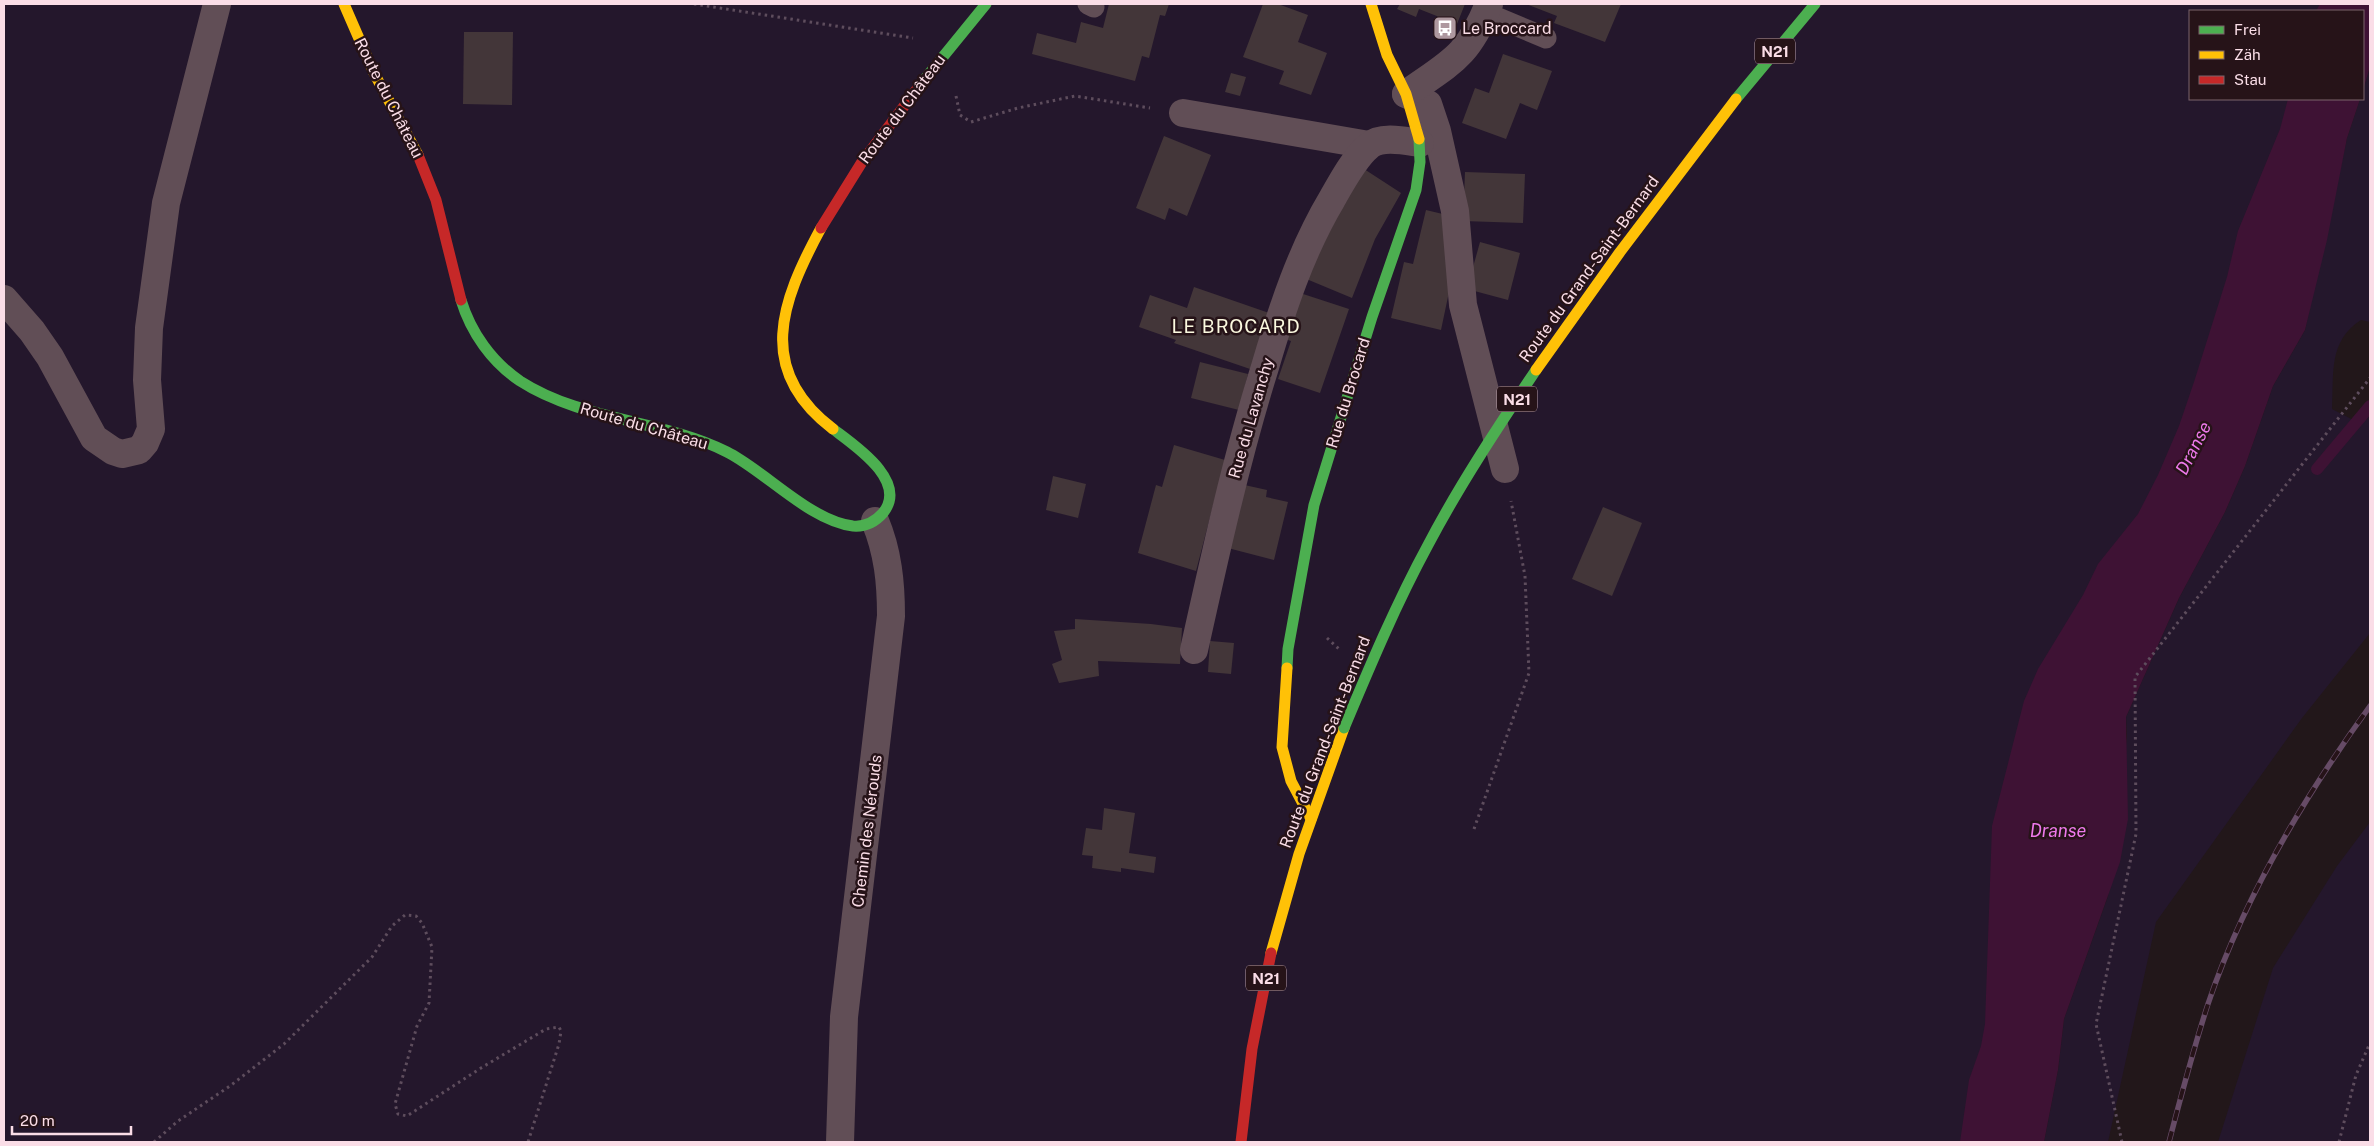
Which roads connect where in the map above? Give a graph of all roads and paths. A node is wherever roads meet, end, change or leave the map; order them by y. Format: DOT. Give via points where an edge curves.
graph roads {
  1 [pos="217,4"];
  2 [pos="344,4"];
  3 [pos="694,4"];
  4 [pos="986,4"];
  5 [pos="1371,4"];
  6 [pos="1815,4"];
  7 [pos="1488,8"];
  8 [pos="1546,38"];
  9 [pos="952,45"];
  10 [pos="1406,94"];
  11 [pos="1183,113"];
  12 [pos="1420,143"];
  13 [pos="1369,146"];
  14 [pos="4,299"];
  15 [pos="2370,378"];
  16 [pos="1505,468"];
  17 [pos="875,521"];
  18 [pos="1194,650"];
  19 [pos="1310,819"];
  20 [pos="1474,829"];
  21 [pos="2370,1043"];
  22 [pos="154,1142"];
  23 [pos="528,1142"];
  24 [pos="840,1142"];
  25 [pos="1242,1142"];
  26 [pos="2122,1142"];
  27 [pos="2339,1142"];
  1 -- 14 [label="street" via="166,203 156,260 147,380 151,429 139,450 122,454 94,438 41,344"];
  2 -- 17 [label="street, Route du Château" via="370,64 431,183 466,314 481,343 498,362 520,380 566,404 707,442 760,471 819,515 846,524"];
  3 -- 9 [label="path"];
  4 -- 9 [label="street, Route du Château"];
  5 -- 10 [label="street, Rue du Brocard" via="1387,55"];
  6 -- 19 [label="street, Route du Grand-Saint-Bernard / N21, bridge" via="1759,70 1618,252 1497,430 1442,520 1375,653"];
  7 -- 8 [label="lane"];
  7 -- 10 [label="street" via="1480,28 1451,64"];
  9 -- 11 [label="path" via="956,100 960,115 971,122 1076,96"];
  9 -- 17 [label="street, Route du Château" via="891,122 827,215 806,252 781,329 785,367 800,397 820,420 877,464 885,476 889,500 885,511"];
  10 -- 12 [label="street, Rue du Brocard"];
  10 -- 16 [label="street" via="1428,104 1437,131 1455,211 1463,306"];
  11 -- 13 [label="street"];
  12 -- 13 [label="street" via="1378,141"];
  12 -- 19 [label="street, Rue du Brocard" via="1416,190 1372,316 1314,505 1288,649 1282,747 1291,781"];
  13 -- 18 [label="street, Rue du Lavanchy" via="1347,174 1318,223 1276,330 1231,485"];
  15 -- 26 [label="path" via="2135,677 2136,834 2096,1024"];
  16 -- 20 [label="path" via="1525,576 1529,673"];
  17 -- 24 [label="street, Chemin des Nérouds" via="889,571 891,616 844,1017"];
  19 -- 25 [label="street, Route du Grand-Saint-Bernard / N21" via="1267,970 1246,1088"];
  21 -- 27 [label="path" via="2356,1075"];
  22 -- 23 [label="path" via="284,1044 372,957 392,926 405,915 416,916 422,923 432,947 429,1003 417,1026 395,1104 398,1114 407,1116 489,1063 546,1030 558,1027 561,1031 559,1044"];
}
